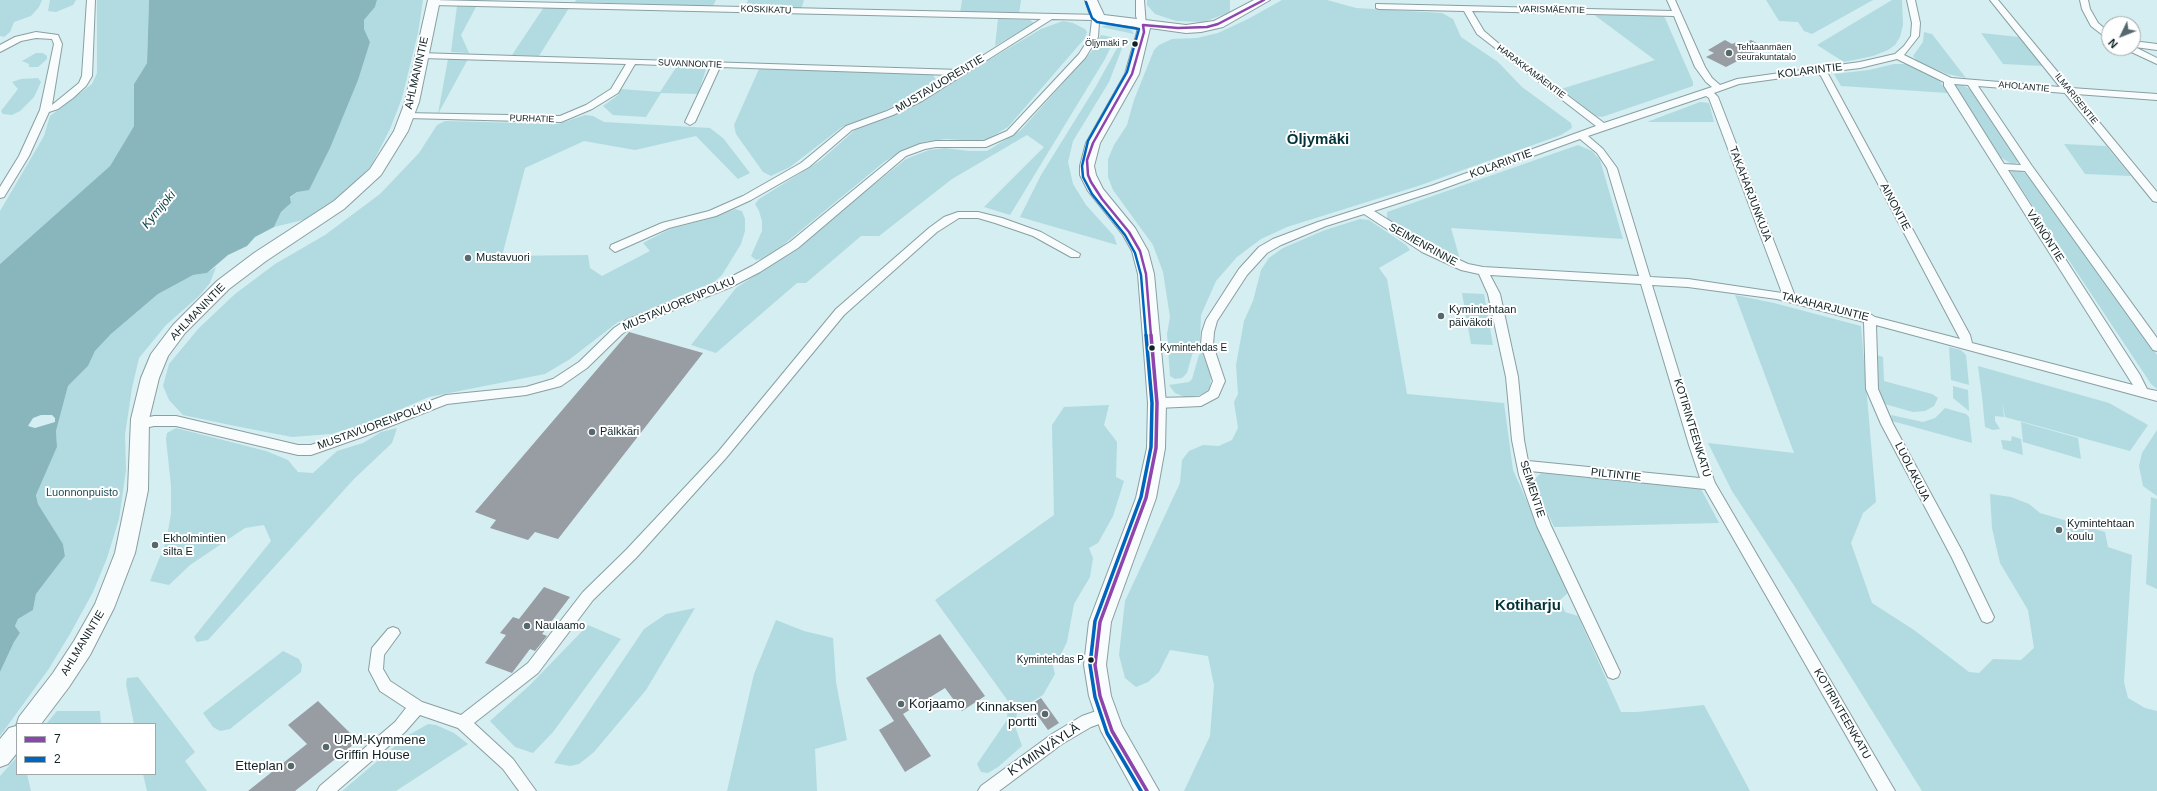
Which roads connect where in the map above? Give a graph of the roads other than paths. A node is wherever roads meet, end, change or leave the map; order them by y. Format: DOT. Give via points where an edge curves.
graph roads {
  1 [pos="91,0"];
  2 [pos="1091,0"];
  3 [pos="1140,0"];
  4 [pos="1264,0"];
  5 [pos="1671,0"];
  6 [pos="1911,0"];
  7 [pos="1994,0"];
  8 [pos="2084,0"];
  9 [pos="433,1"];
  10 [pos="510,2"];
  11 [pos="1378,6"];
  12 [pos="1467,9"];
  13 [pos="1677,14"];
  14 [pos="1050,18"];
  15 [pos="1100,18"];
  16 [pos="1143,25"];
  17 [pos="2101,30"];
  18 [pos="2141,45"];
  19 [pos="2157,47"];
  20 [pos="0,49"];
  21 [pos="2141,53"];
  22 [pos="422,55"];
  23 [pos="1898,56"];
  24 [pos="2157,61"];
  25 [pos="632,62"];
  26 [pos="716,65"];
  27 [pos="1820,70"];
  28 [pos="959,72"];
  29 [pos="1949,81"];
  30 [pos="1971,83"];
  31 [pos="1719,88"];
  32 [pos="2070,91"];
  33 [pos="1707,92"];
  34 [pos="2157,97"];
  35 [pos="45,110"];
  36 [pos="407,115"];
  37 [pos="690,122"];
  38 [pos="1603,127"];
  39 [pos="1582,135"];
  40 [pos="2000,167"];
  41 [pos="2028,168"];
  42 [pos="0,195"];
  43 [pos="2157,199"];
  44 [pos="1366,210"];
  45 [pos="616,248"];
  46 [pos="1075,254"];
  47 [pos="1483,271"];
  48 [pos="1646,280"];
  49 [pos="1790,298"];
  50 [pos="1870,318"];
  51 [pos="1967,345"];
  52 [pos="2157,347"];
  53 [pos="2142,392"];
  54 [pos="2157,396"];
  55 [pos="1157,403"];
  56 [pos="140,424"];
  57 [pos="1522,461"];
  58 [pos="1709,484"];
  59 [pos="1987,616"];
  60 [pos="393,633"];
  61 [pos="1613,672"];
  62 [pos="417,708"];
  63 [pos="1105,714"];
  64 [pos="28,723"];
  65 [pos="463,723"];
  66 [pos="16,737"];
  67 [pos="0,756"];
  68 [pos="325,791"];
  69 [pos="528,791"];
  70 [pos="986,791"];
  71 [pos="1147,791"];
  72 [pos="1887,791"];
  1 -- 35 [label="street" via="87,76 74,93 61,103"];
  2 -- 15 [label="street" via="1096,15"];
  3 -- 16 [label="street"];
  4 -- 16 [label="street" via="1207,27"];
  5 -- 13 [label="street"];
  6 -- 23 [label="street" via="1916,23 1915,36"];
  7 -- 32 [label="street, ILMARISENTIE"];
  8 -- 17 [label="street" via="2094,24"];
  9 -- 10 [label="street, KOSKIKATU"];
  9 -- 22 [label="street, AHLMANINTIE"];
  10 -- 14 [label="street, KOSKIKATU"];
  11 -- 12 [label="street, VARISMÄENTIE"];
  12 -- 13 [label="street, VARISMÄENTIE"];
  12 -- 38 [label="street, HARAKKAMÄENTIE" via="1480,32 1495,46"];
  13 -- 31 [label="street" via="1700,67 1709,80"];
  14 -- 15 [label="street, KOSKIKATU"];
  14 -- 28 [label="street, MUSTAVUORENTIE"];
  15 -- 16 [label="street"];
  15 -- 56 [label="street, MUSTAVUORENPOLKU" via="1095,22 1094,36 1082,56 1010,133 986,144 936,144 903,154 794,244 727,284 630,323 618,331 583,365 557,383 526,391 446,400 311,450 298,450 176,421"];
  16 -- 55 [label="street" via="1144,32 1132,74 1093,143 1087,166 1088,175 1096,191 1129,232 1140,251 1146,274"];
  18 -- 19 [label="street"];
  20 -- 35 [label="street" via="25,37 44,35 56,39 56,61"];
  21 -- 24 [label="street"];
  22 -- 25 [label="street, SUVANNONTIE"];
  22 -- 36 [label="street, AHLMANINTIE"];
  23 -- 27 [label="street, KOLARINTIE" via="1860,65"];
  23 -- 29 [label="street, AHOLANTIE"];
  25 -- 26 [label="street, SUVANNONTIE"];
  25 -- 36 [label="street, PURHATIE" via="615,91 589,108 561,119"];
  26 -- 28 [label="street, SUVANNONTIE"];
  26 -- 37 [label="street"];
  27 -- 31 [label="street, KOLARINTIE" via="1756,78"];
  27 -- 51 [label="street, AINONTIE" via="1829,82"];
  28 -- 45 [label="street, MUSTAVUORENTIE" via="919,99 890,114 848,128 805,165 747,198 712,214 666,225"];
  29 -- 30 [label="street, AHOLANTIE"];
  29 -- 40 [label="street, VÄINÖNTIE" via="1949,86"];
  30 -- 32 [label="street, AHOLANTIE"];
  30 -- 41 [label="street"];
  31 -- 33 [label="street, KOLARINTIE"];
  32 -- 34 [label="street, AHOLANTIE"];
  32 -- 43 [label="street, ILMARISENTIE"];
  33 -- 38 [label="street, KOLARINTIE"];
  33 -- 49 [label="street, TAKAHARJUNKUJA" via="1713,97"];
  35 -- 42 [label="street" via="24,156"];
  36 -- 56 [label="street, AHLMANINTIE" via="389,154 376,172 353,194 239,272 179,329 160,354 155,366 146,391"];
  38 -- 39 [label="street, KOLARINTIE"];
  39 -- 44 [label="street, KOLARINTIE"];
  39 -- 48 [label="street, KOTIRINTEENKATU" via="1600,151 1612,168"];
  40 -- 41 [label="street"];
  40 -- 53 [label="street, VÄINÖNTIE" via="2136,378"];
  41 -- 52 [label="street"];
  44 -- 47 [label="street, SEIMENRINNE" via="1439,256 1465,267"];
  44 -- 55 [label="street, KOLARINTIE" via="1291,235 1276,242 1253,260 1223,300 1208,332 1207,345 1219,381 1214,394 1201,401"];
  46 -- 65 [label="street" via="1037,234 978,215 958,215 933,230 840,312 722,455 632,554 588,596 533,668"];
  47 -- 48 [label="street, TAKAHARJUNTIE"];
  47 -- 57 [label="street, SEIMENTIE" via="1494,294 1512,377 1514,411"];
  48 -- 49 [label="street, TAKAHARJUNTIE" via="1742,289"];
  48 -- 58 [label="street, KOTIRINTEENKATU"];
  49 -- 50 [label="street, TAKAHARJUNTIE"];
  50 -- 51 [label="street, TAKAHARJUNTIE"];
  50 -- 59 [label="street, LUOLAKUJA" via="1872,389 1887,424"];
  51 -- 53 [label="street, TAKAHARJUNTIE"];
  53 -- 54 [label="street, TAKAHARJUNTIE"];
  55 -- 63 [label="street" via="1156,448 1150,484 1105,604 1098,635 1096,679"];
  56 -- 64 [label="street, AHLMANINTIE" via="138,490 125,553 116,578 104,608 82,648"];
  57 -- 58 [label="street, PILTINTIE"];
  57 -- 61 [label="street, SEIMENTIE" via="1544,526"];
  58 -- 72 [label="street, KOTIRINTEENKATU"];
  60 -- 62 [label="street" via="377,653 376,670 385,686"];
  62 -- 65 [label="street"];
  62 -- 68 [label="street" via="400,727"];
  63 -- 70 [label="street, KYMINVÄYLÄ" via="1087,721 1058,739"];
  63 -- 71 [label="street" via="1119,745"];
  65 -- 69 [label="street" via="508,764"];
  66 -- 67 [label="street"];
}
